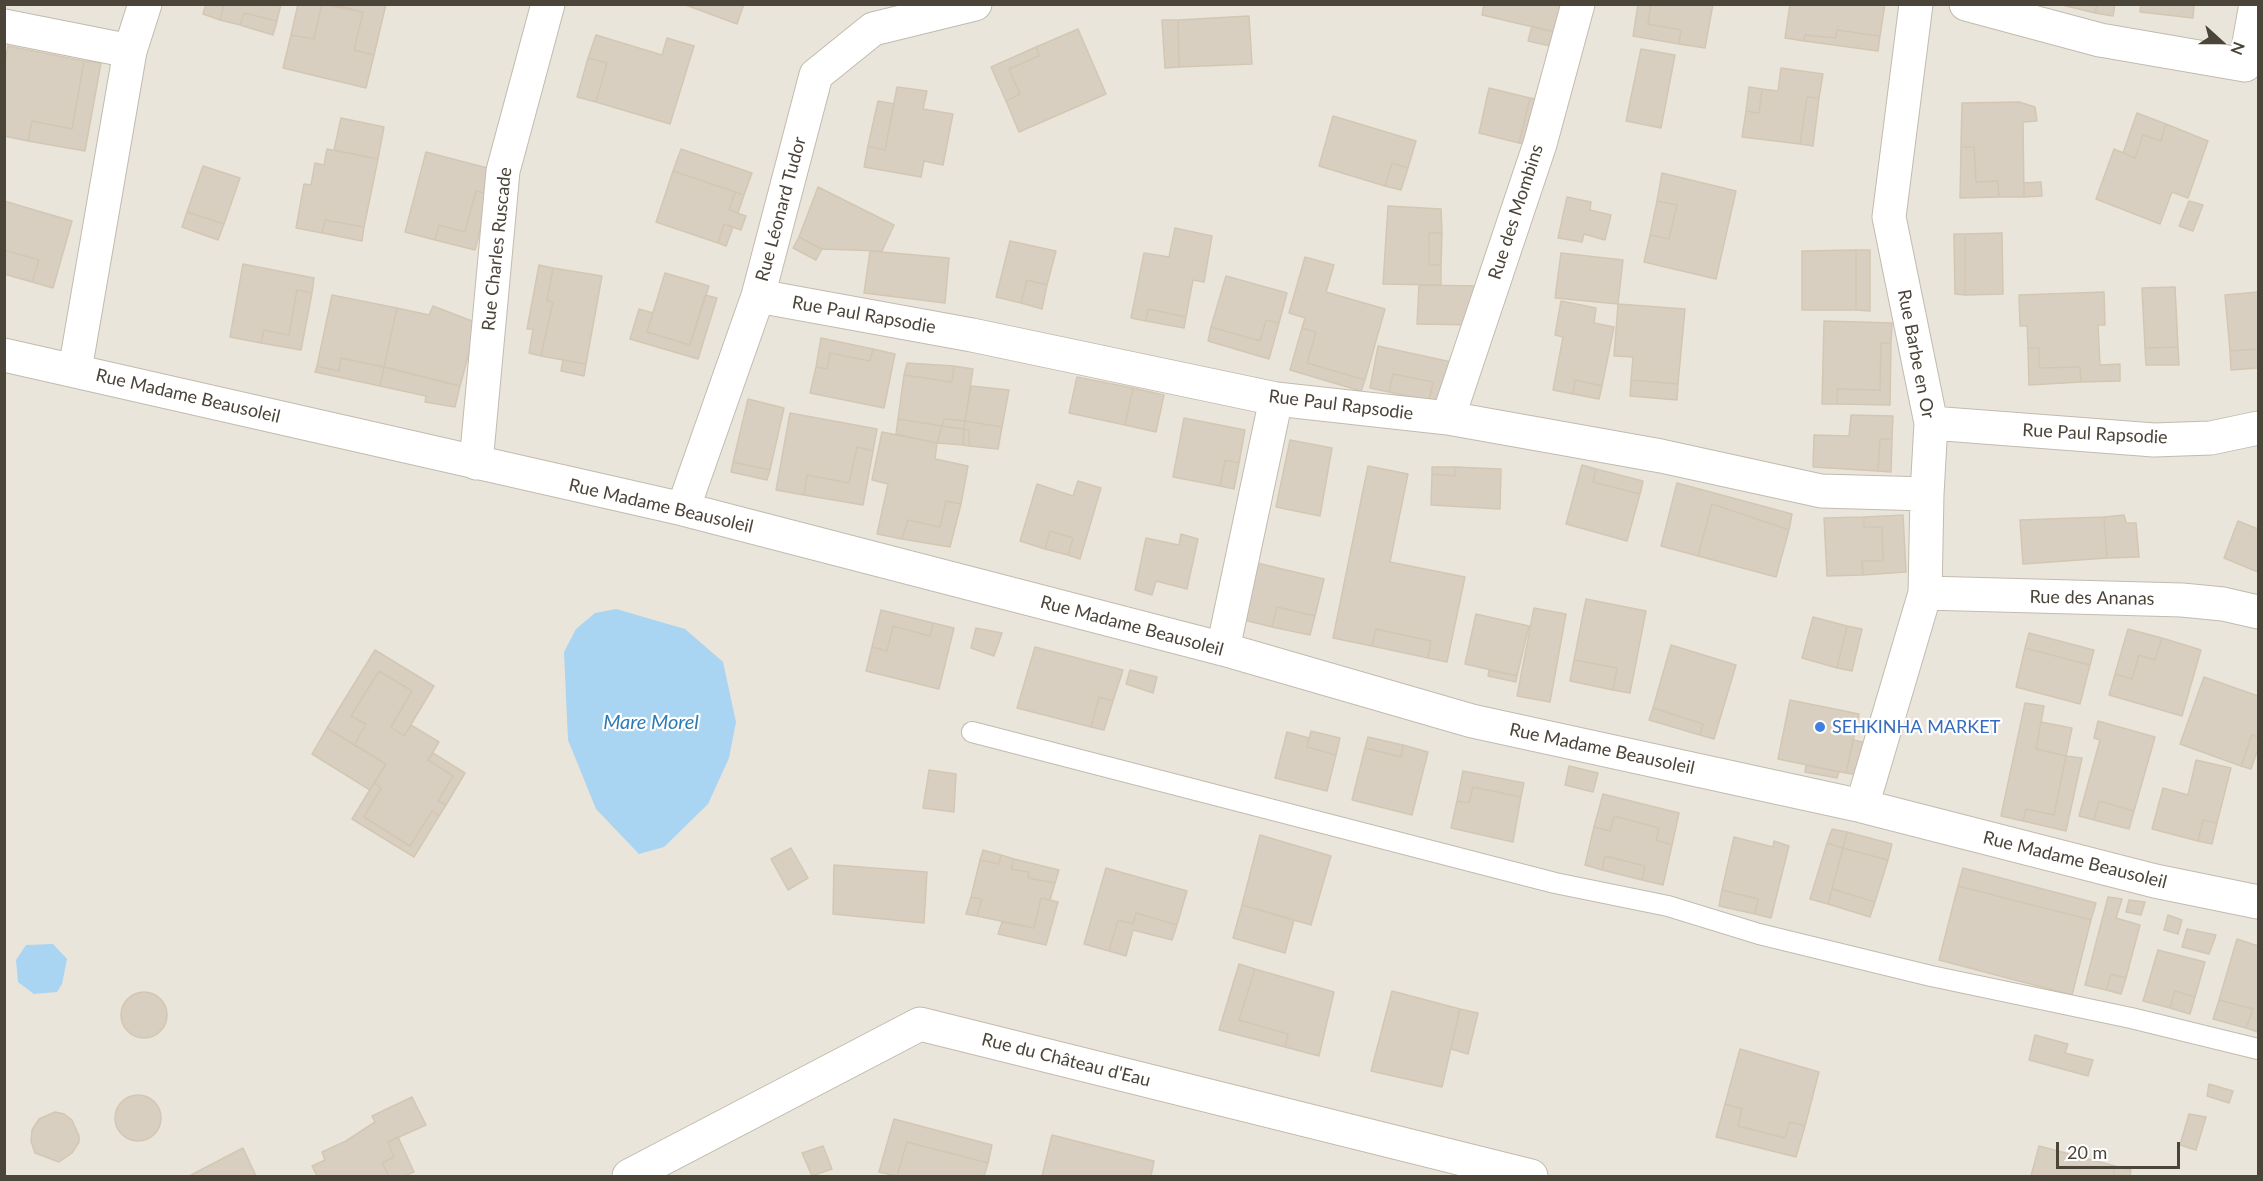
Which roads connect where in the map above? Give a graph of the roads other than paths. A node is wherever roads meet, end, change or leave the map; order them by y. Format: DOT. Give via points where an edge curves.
graph roads {
  1 [pos="146,4"];
  2 [pos="548,4"];
  3 [pos="975,4"];
  4 [pos="1578,4"];
  5 [pos="1916,4"];
  6 [pos="1966,4"];
  7 [pos="2256,4"];
  8 [pos="4,26"];
  9 [pos="130,51"];
  10 [pos="758,296"];
  11 [pos="4,355"];
  12 [pos="75,370"];
  13 [pos="1276,399"];
  14 [pos="1448,418"];
  15 [pos="1931,423"];
  16 [pos="2259,428"];
  17 [pos="476,463"];
  18 [pos="1927,494"];
  19 [pos="683,509"];
  20 [pos="1925,593"];
  21 [pos="2259,612"];
  22 [pos="1223,649"];
  23 [pos="972,732"];
  24 [pos="1862,806"];
  25 [pos="2258,902"];
  26 [pos="2259,1049"];
  27 [pos="629,1176"];
  28 [pos="1531,1176"];
  1 -- 9 [label="street"];
  2 -- 17 [label="street, Rue Charles Ruscade" via="504,171"];
  3 -- 10 [label="street, Rue Léonard Tudor" via="873,29 816,75"];
  4 -- 14 [label="street, Rue des Mombins" via="1540,144"];
  5 -- 15 [label="street, Rue Barbe en Or" via="1889,217"];
  6 -- 7 [label="street" via="2100,40 2245,64"];
  8 -- 9 [label="street"];
  9 -- 12 [label="street"];
  10 -- 13 [label="street, Rue Paul Rapsodie" via="972,335"];
  10 -- 19 [label="street, Rue Léonard Tudor"];
  11 -- 12 [label="street, Rue Madame Beausoleil"];
  12 -- 17 [label="street, Rue Madame Beausoleil"];
  13 -- 14 [label="street, Rue Paul Rapsodie"];
  13 -- 22 [label="street"];
  14 -- 18 [label="street, Rue Paul Rapsodie" via="1661,456 1821,491"];
  15 -- 16 [label="street, Rue Paul Rapsodie" via="2154,440 2211,438"];
  15 -- 18 [label="street, Rue Barbe en Or"];
  17 -- 19 [label="street, Rue Madame Beausoleil"];
  18 -- 20 [label="street, Rue Barbe en Or"];
  19 -- 22 [label="street, Rue Madame Beausoleil"];
  20 -- 21 [label="street, Rue des Ananas" via="2182,600"];
  20 -- 24 [label="street, Rue Barbe en Or"];
  22 -- 24 [label="street, Rue Madame Beausoleil" via="1472,721"];
  23 -- 26 [label="lane" via="1555,883 1668,906 1759,934"];
  24 -- 25 [label="street, Rue Madame Beausoleil" via="2155,881"];
  27 -- 28 [label="street, Rue du Château d'Eau" via="920,1024"];
}
